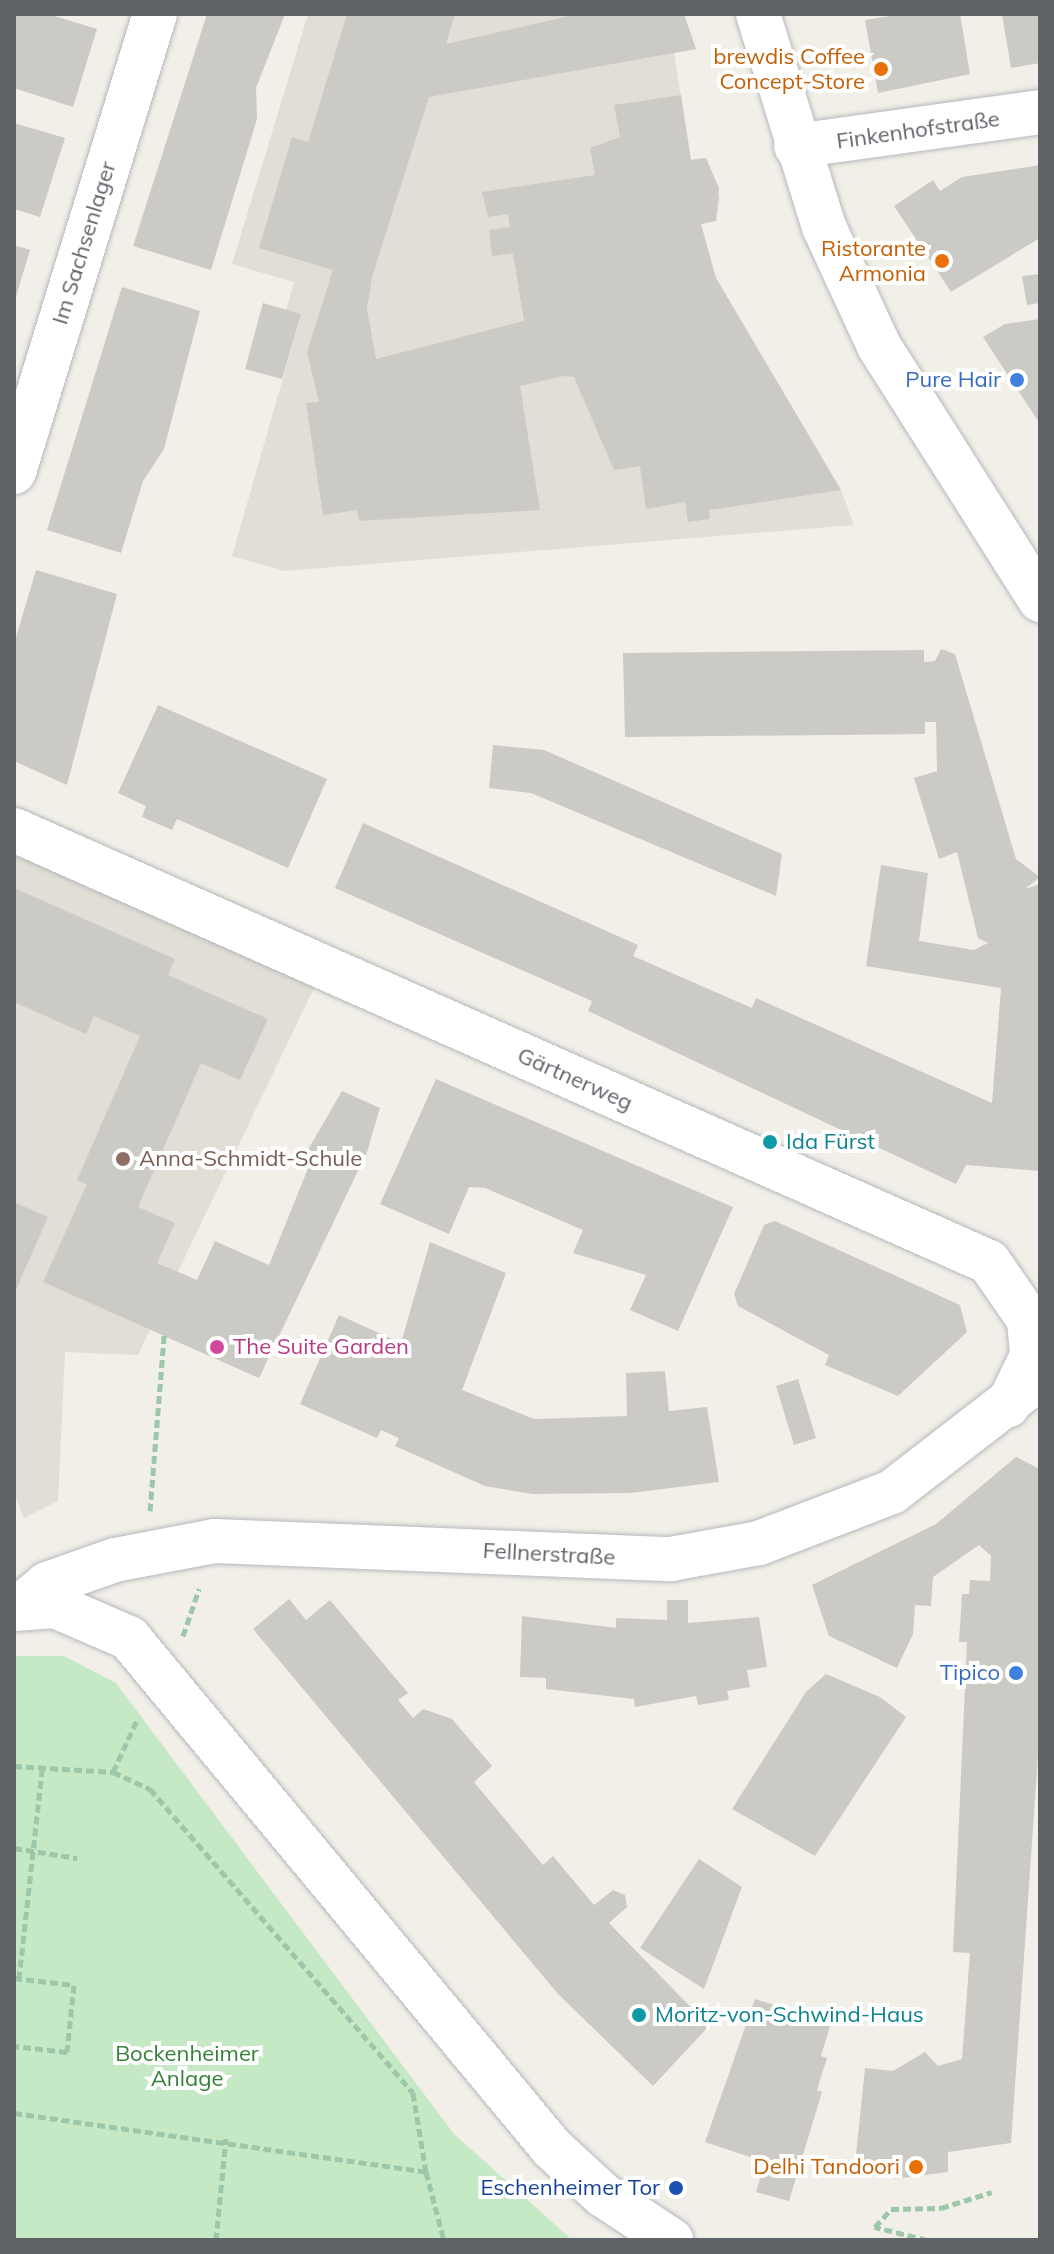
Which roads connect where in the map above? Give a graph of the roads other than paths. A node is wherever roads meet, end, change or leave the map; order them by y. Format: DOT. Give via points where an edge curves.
graph roads {
  1 [pos="155,14"];
  2 [pos="758,14"];
  3 [pos="1040,112"];
  4 [pos="796,146"];
  5 [pos="14,472"];
  6 [pos="1040,600"];
  7 [pos="14,830"];
  8 [pos="1040,1376"];
  9 [pos="1008,1405"];
  10 [pos="18,1607"];
  11 [pos="671,2240"];
  1 -- 5 [label="street, Im Sachsenlager"];
  2 -- 4 [label="street"];
  3 -- 4 [label="street, Finkenhofstraße"];
  4 -- 6 [label="street" via="824,227 879,346"];
  7 -- 9 [label="street, Gärtnerweg" via="989,1262 1029,1320 1032,1356"];
  8 -- 9 [label="street, Fellnerstraße"];
  9 -- 10 [label="street, Fellnerstraße" via="892,1492 759,1543 671,1559 234,1540 147,1552 47,1584"];
  10 -- 11 [label="street" via="78,1612 129,1638 552,2148 603,2195"];
}
